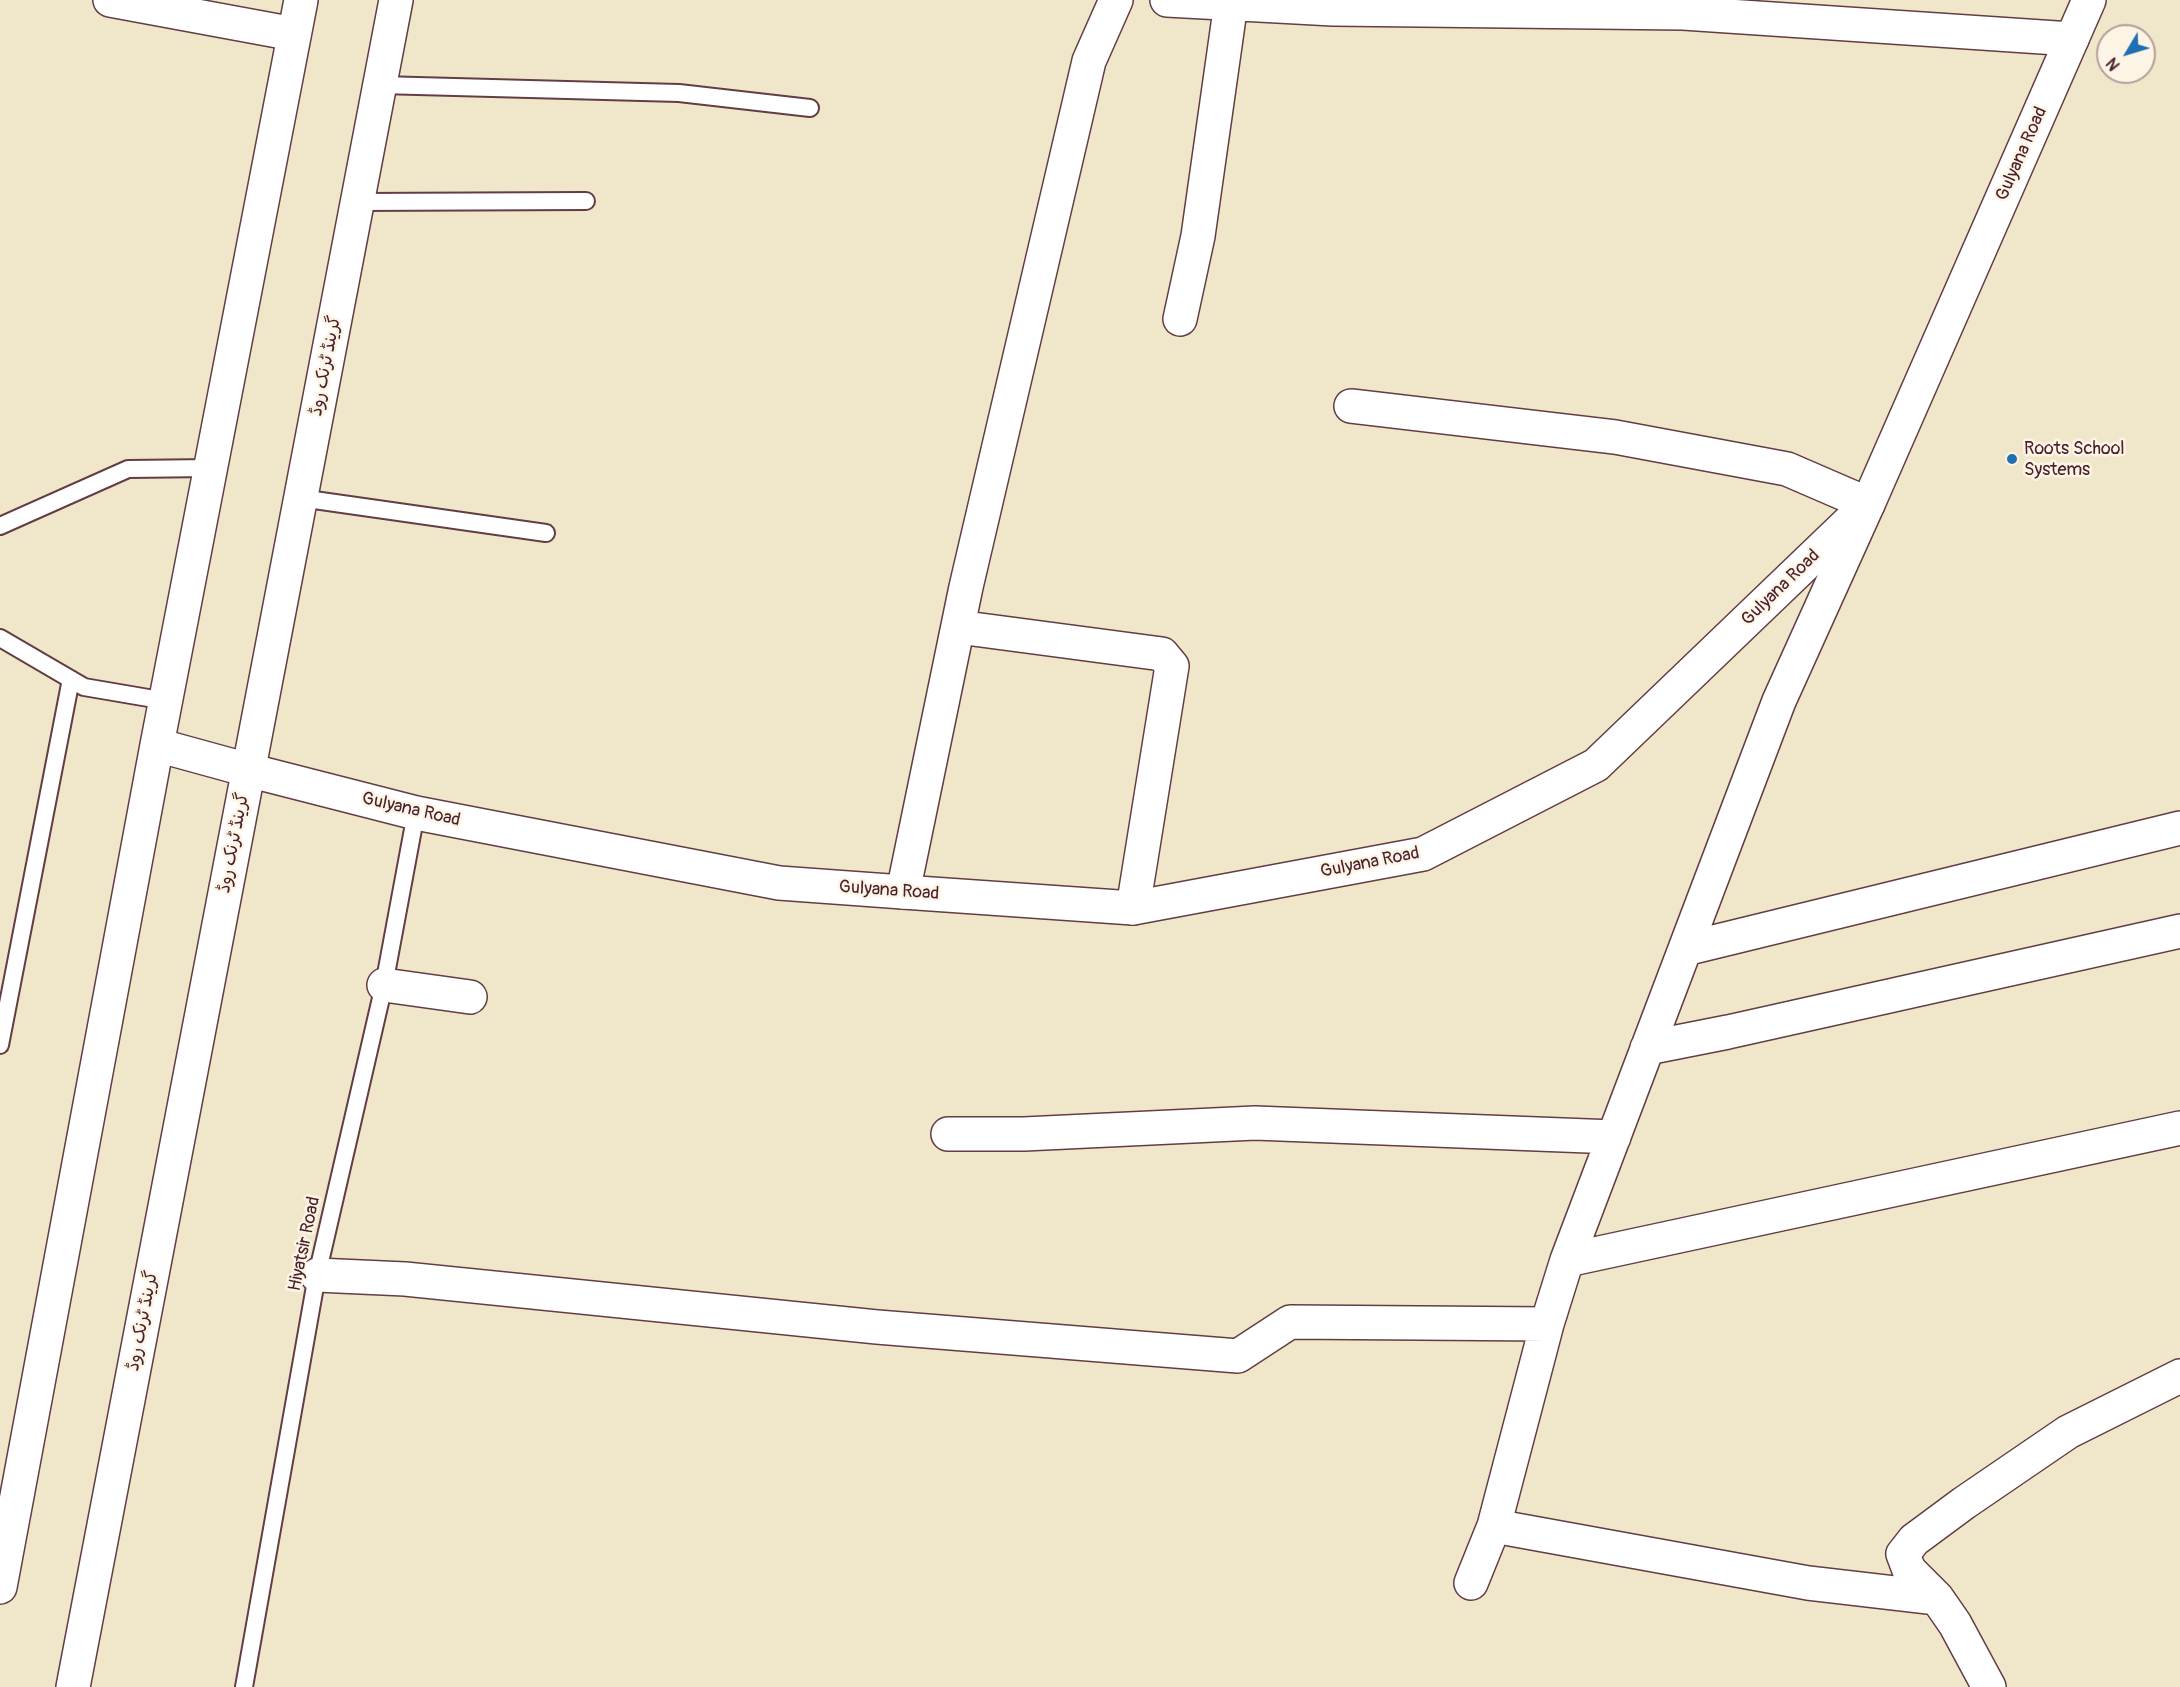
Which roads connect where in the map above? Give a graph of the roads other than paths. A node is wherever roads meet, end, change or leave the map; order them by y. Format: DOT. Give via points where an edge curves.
graph roads {
  1 [pos="110,0"];
  2 [pos="301,0"];
  3 [pos="396,0"];
  4 [pos="1116,0"];
  5 [pos="1167,0"];
  6 [pos="2089,0"];
  7 [pos="1231,3"];
  8 [pos="1557,6"];
  9 [pos="294,34"];
  10 [pos="2072,39"];
  11 [pos="380,85"];
  12 [pos="810,108"];
  13 [pos="586,201"];
  14 [pos="357,202"];
  15 [pos="1180,319"];
  16 [pos="1351,406"];
  17 [pos="211,468"];
  18 [pos="300,498"];
  19 [pos="1868,504"];
  20 [pos="1,530"];
  21 [pos="546,532"];
  22 [pos="958,627"];
  23 [pos="0,638"];
  24 [pos="71,679"];
  25 [pos="166,701"];
  26 [pos="157,745"];
  27 [pos="248,770"];
  28 [pos="416,813"];
  29 [pos="2180,828"];
  30 [pos="903,892"];
  31 [pos="1133,908"];
  32 [pos="2180,931"];
  33 [pos="1685,949"];
  34 [pos="384,985"];
  35 [pos="471,997"];
  36 [pos="0,1045"];
  37 [pos="1647,1048"];
  38 [pos="2180,1128"];
  39 [pos="948,1134"];
  40 [pos="1614,1137"];
  41 [pos="1567,1260"];
  42 [pos="317,1275"];
  43 [pos="1547,1324"];
  44 [pos="2180,1376"];
  45 [pos="1494,1526"];
  46 [pos="1471,1583"];
  47 [pos="0,1587"];
  48 [pos="1937,1598"];
  49 [pos="74,1687"];
  50 [pos="244,1687"];
  51 [pos="1989,1687"];
  1 -- 9 [label="main road"];
  2 -- 9 [label="main road"];
  3 -- 11 [label="main road, گرینڈ ٹرنک روڈ"];
  4 -- 22 [label="main road" via="1089,61"];
  5 -- 7 [label="main road"];
  6 -- 10 [label="main road, Gulyana Road"];
  7 -- 8 [label="main road" via="1333,9"];
  7 -- 15 [label="main road" via="1198,236"];
  8 -- 10 [label="main road"];
  9 -- 17 [label="main road"];
  10 -- 19 [label="main road, Gulyana Road"];
  11 -- 12 [label="lane" via="679,93"];
  11 -- 14 [label="main road, گرینڈ ٹرنک روڈ"];
  13 -- 14 [label="lane"];
  14 -- 18 [label="main road, گرینڈ ٹرنک روڈ"];
  16 -- 19 [label="main road" via="1615,437 1787,469"];
  17 -- 20 [label="lane" via="128,469"];
  17 -- 25 [label="main road"];
  18 -- 21 [label="lane"];
  18 -- 27 [label="main road, گرینڈ ٹرنک روڈ"];
  19 -- 31 [label="main road, Gulyana Road" via="1596,765 1423,854"];
  19 -- 33 [label="main road" via="1779,701"];
  22 -- 30 [label="main road"];
  22 -- 31 [label="main road" via="1162,654 1172,666"];
  23 -- 24 [label="lane"];
  24 -- 25 [label="lane" via="84,687"];
  24 -- 36 [label="lane"];
  25 -- 26 [label="main road"];
  26 -- 27 [label="main road, Gulyana Road"];
  26 -- 47 [label="main road"];
  27 -- 28 [label="main road, Gulyana Road"];
  27 -- 49 [label="main road, گرینڈ ٹرنک روڈ"];
  28 -- 30 [label="main road, Gulyana Road" via="779,883"];
  28 -- 34 [label="lane, Hiyatsir Road"];
  29 -- 33 [label="main road"];
  30 -- 31 [label="main road, Gulyana Road"];
  32 -- 37 [label="main road"];
  33 -- 37 [label="main road"];
  34 -- 35 [label="main road"];
  34 -- 42 [label="lane, Hiyatsir Road"];
  37 -- 40 [label="main road"];
  38 -- 41 [label="main road"];
  39 -- 40 [label="main road" via="1255,1123"];
  40 -- 41 [label="main road"];
  41 -- 43 [label="main road"];
  42 -- 43 [label="main road" via="405,1279 877,1327 1238,1356 1290,1322"];
  42 -- 50 [label="lane, Hiyatsir Road"];
  43 -- 45 [label="main road"];
  44 -- 48 [label="main road" via="2068,1432 1914,1540 1903,1554 1909,1570"];
  45 -- 46 [label="main road"];
  45 -- 48 [label="main road" via="1808,1583"];
  48 -- 51 [label="main road"];
}
